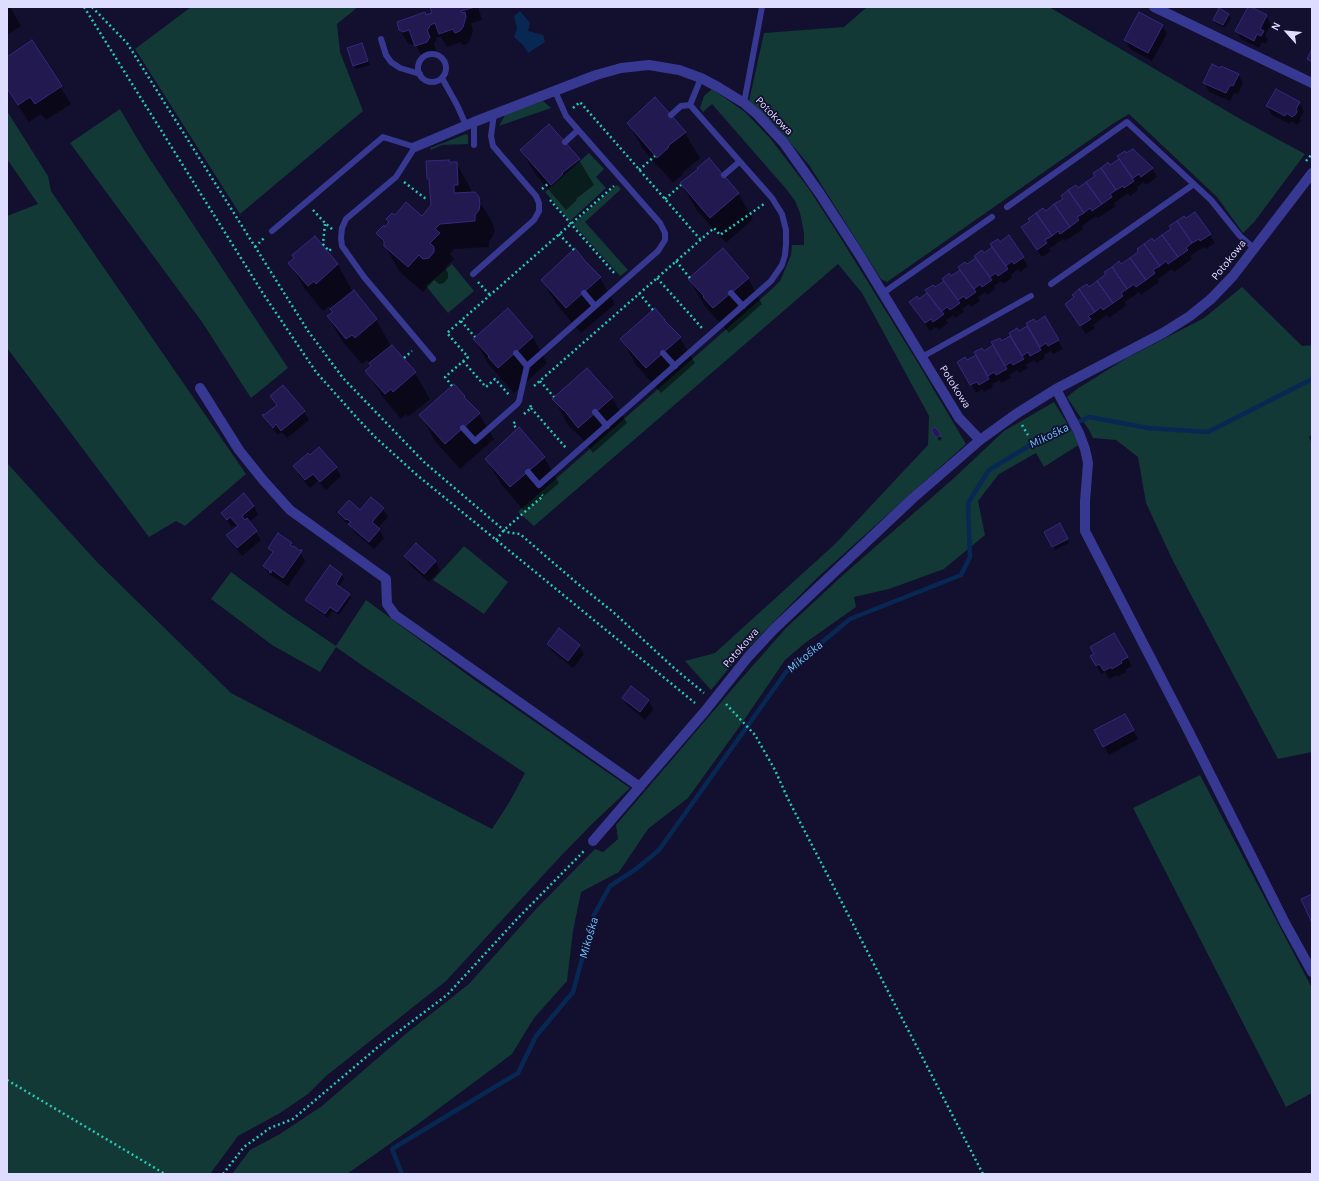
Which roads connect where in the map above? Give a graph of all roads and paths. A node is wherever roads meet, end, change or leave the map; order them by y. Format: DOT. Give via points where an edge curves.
graph roads {
  1 [pos="84,7"];
  2 [pos="92,7"];
  3 [pos="762,7"];
  4 [pos="1154,7"];
  5 [pos="381,39"];
  6 [pos="420,74"];
  7 [pos="442,78"];
  8 [pos="701,78"];
  9 [pos="1312,83"];
  10 [pos="555,91"];
  11 [pos="744,103"];
  12 [pos="690,105"];
  13 [pos="494,114"];
  14 [pos="565,114"];
  15 [pos="671,115"];
  16 [pos="470,124"];
  17 [pos="578,130"];
  18 [pos="565,142"];
  19 [pos="474,145"];
  20 [pos="415,147"];
  21 [pos="656,156"];
  22 [pos="739,162"];
  23 [pos="639,170"];
  24 [pos="1312,173"];
  25 [pos="724,175"];
  26 [pos="396,176"];
  27 [pos="621,179"];
  28 [pos="549,183"];
  29 [pos="1194,184"];
  30 [pos="681,185"];
  31 [pos="426,198"];
  32 [pos="665,199"];
  33 [pos="306,202"];
  34 [pos="1007,207"];
  35 [pos="757,209"];
  36 [pos="992,217"];
  37 [pos="325,223"];
  38 [pos="571,224"];
  39 [pos="272,231"];
  40 [pos="341,234"];
  41 [pos="560,234"];
  42 [pos="700,239"];
  43 [pos="1254,248"];
  44 [pos="574,250"];
  45 [pos="329,251"];
  46 [pos="676,261"];
  47 [pos="474,274"];
  48 [pos="657,278"];
  49 [pos="690,278"];
  50 [pos="622,282"];
  51 [pos="1051,284"];
  52 [pos="482,286"];
  53 [pos="584,293"];
  54 [pos="731,293"];
  55 [pos="883,293"];
  56 [pos="639,294"];
  57 [pos="490,295"];
  58 [pos="1031,296"];
  59 [pos="595,306"];
  60 [pos="743,306"];
  61 [pos="653,310"];
  62 [pos="460,321"];
  63 [pos="701,327"];
  64 [pos="475,337"];
  65 [pos="516,352"];
  66 [pos="663,352"];
  67 [pos="922,357"];
  68 [pos="433,360"];
  69 [pos="463,361"];
  70 [pos="527,366"];
  71 [pos="675,366"];
  72 [pos="540,380"];
  73 [pos="452,386"];
  74 [pos="200,388"];
  75 [pos="1056,389"];
  76 [pos="505,390"];
  77 [pos="532,393"];
  78 [pos="554,397"];
  79 [pos="531,400"];
  80 [pos="531,408"];
  81 [pos="595,412"];
  82 [pos="522,416"];
  83 [pos="517,420"];
  84 [pos="1022,424"];
  85 [pos="607,426"];
  86 [pos="462,428"];
  87 [pos="518,429"];
  88 [pos="1028,435"];
  89 [pos="980,440"];
  90 [pos="566,447"];
  91 [pos="528,472"];
  92 [pos="539,485"];
  93 [pos="504,530"];
  94 [pos="496,540"];
  95 [pos="715,698"];
  96 [pos="705,711"];
  97 [pos="640,787"];
  98 [pos="593,841"];
  99 [pos="1312,972"];
  100 [pos="7,1080"];
  101 [pos="165,1174"];
  102 [pos="223,1174"];
  103 [pos="983,1174"];
  1 -- 94 [label="path" via="264,295 316,372 375,437"];
  2 -- 93 [label="path" via="127,43 308,332 343,378 424,462"];
  3 -- 11 [label="lane"];
  4 -- 9 [label="street"];
  5 -- 6 [label="lane" via="391,62 400,68"];
  6 -- 7 [label="lane" via="427,81 438,81"];
  6 -- 7 [label="lane" via="418,68 423,58 433,54 445,63"];
  7 -- 16 [label="lane"];
  8 -- 10 [label="street, Potokowa" via="679,70 649,65 621,68"];
  8 -- 11 [label="street, Potokowa"];
  8 -- 12 [label="lane"];
  10 -- 13 [label="street, Potokowa"];
  10 -- 14 [label="lane"];
  11 -- 55 [label="street, Potokowa" via="784,143"];
  12 -- 15 [label="lane" via="681,106"];
  12 -- 22 [label="lane"];
  13 -- 16 [label="street, Potokowa"];
  13 -- 47 [label="lane" via="491,136 493,146 536,196 539,211 534,220"];
  14 -- 17 [label="lane"];
  14 -- 23 [label="path" via="580,102"];
  16 -- 19 [label="lane"];
  16 -- 20 [label="street, Potokowa"];
  17 -- 18 [label="lane"];
  17 -- 27 [label="lane"];
  20 -- 26 [label="lane"];
  20 -- 33 [label="lane" via="383,137"];
  21 -- 23 [label="path"];
  22 -- 25 [label="lane"];
  22 -- 60 [label="lane" via="782,214 786,230 785,255 778,272"];
  23 -- 32 [label="path"];
  24 -- 43 [label="street, Potokowa"];
  26 -- 31 [label="path"];
  26 -- 40 [label="lane" via="346,219"];
  27 -- 38 [label="path"];
  27 -- 50 [label="lane" via="660,223 665,233 658,251"];
  28 -- 38 [label="path" via="541,190"];
  29 -- 34 [label="lane" via="1127,122"];
  29 -- 43 [label="lane" via="1211,200 1240,236"];
  29 -- 51 [label="lane"];
  30 -- 32 [label="path"];
  32 -- 42 [label="path"];
  33 -- 37 [label="path"];
  33 -- 39 [label="lane"];
  35 -- 42 [label="path" via="720,235 714,228"];
  36 -- 55 [label="lane"];
  37 -- 40 [label="path"];
  37 -- 45 [label="path" via="323,244"];
  38 -- 41 [label="path"];
  38 -- 50 [label="path"];
  40 -- 68 [label="lane" via="342,246"];
  41 -- 44 [label="path"];
  41 -- 57 [label="path"];
  42 -- 46 [label="path"];
  43 -- 75 [label="street, Potokowa" via="1222,288 1190,316 1163,333"];
  46 -- 48 [label="path"];
  46 -- 49 [label="path"];
  48 -- 56 [label="path"];
  48 -- 63 [label="path"];
  50 -- 59 [label="lane"];
  52 -- 57 [label="path"];
  53 -- 59 [label="lane"];
  54 -- 60 [label="lane"];
  55 -- 67 [label="street, Potokowa"];
  56 -- 61 [label="path"];
  56 -- 72 [label="path"];
  57 -- 62 [label="path"];
  58 -- 67 [label="lane"];
  59 -- 70 [label="lane"];
  60 -- 71 [label="lane"];
  62 -- 64 [label="path"];
  62 -- 69 [label="path" via="447,333 468,357"];
  65 -- 70 [label="lane"];
  66 -- 71 [label="lane"];
  67 -- 89 [label="street, Potokowa" via="959,418"];
  69 -- 73 [label="path" via="445,378"];
  69 -- 76 [label="path" via="486,387 496,379"];
  70 -- 86 [label="lane" via="519,402 475,441"];
  71 -- 85 [label="lane"];
  72 -- 77 [label="path"];
  72 -- 78 [label="path"];
  74 -- 97 [label="street" via="240,450 290,510 386,579 387,604 395,615"];
  75 -- 89 [label="street, Potokowa"];
  75 -- 99 [label="street" via="1086,449 1088,464 1085,530"];
  79 -- 80 [label="path"];
  80 -- 82 [label="path"];
  80 -- 90 [label="path"];
  81 -- 85 [label="lane"];
  83 -- 87 [label="path" via="513,424"];
  84 -- 88 [label="path"];
  85 -- 92 [label="lane"];
  89 -- 95 [label="street, Potokowa" via="912,499 774,629"];
  91 -- 92 [label="lane"];
  92 -- 93 [label="path" via="543,496"];
  93 -- 94 [label="path"];
  93 -- 95 [label="path" via="520,534 617,615 674,668"];
  94 -- 96 [label="path"];
  95 -- 96 [label="street, Potokowa"];
  95 -- 103 [label="path" via="742,720 755,735 776,770 788,799"];
  96 -- 97 [label="street, Potokowa"];
  97 -- 98 [label="street, Potokowa"];
  98 -- 102 [label="path" via="447,995 378,1047 293,1119 270,1128 244,1147"];
  100 -- 101 [label="path"];
}
